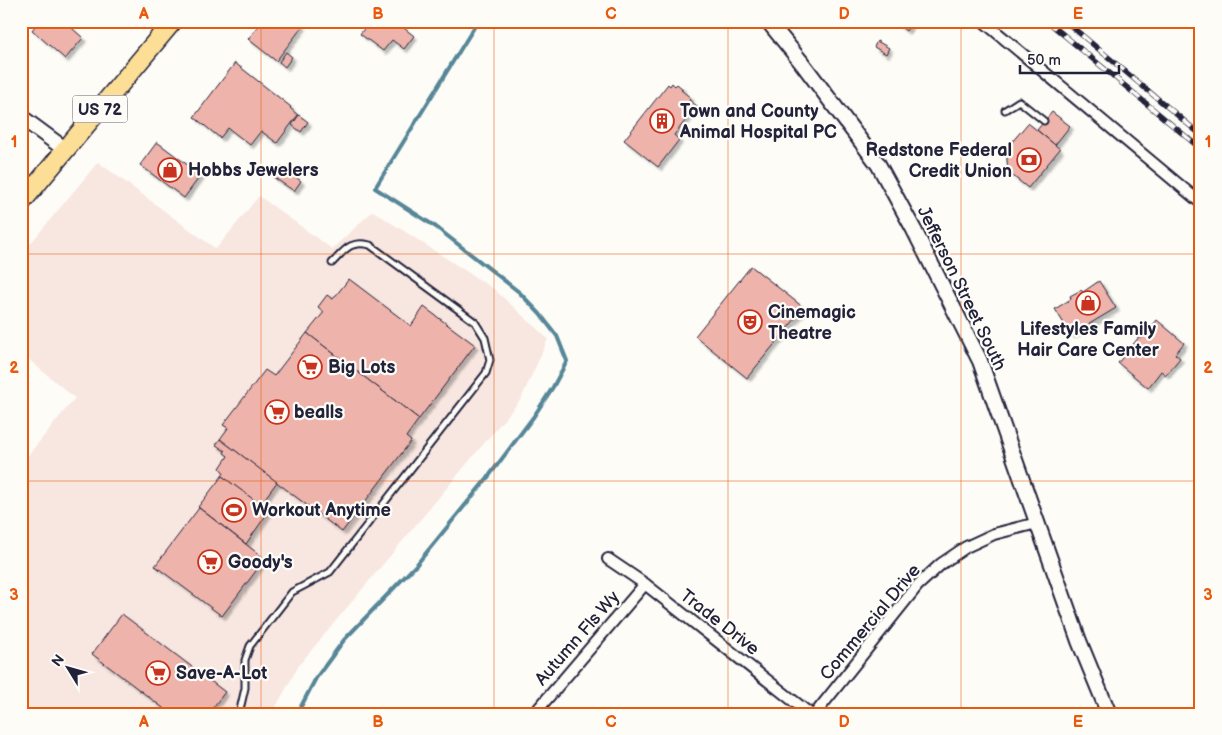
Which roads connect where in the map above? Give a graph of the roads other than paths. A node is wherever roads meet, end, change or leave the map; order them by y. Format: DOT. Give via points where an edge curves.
graph roads {
  1 [pos="172,21"];
  2 [pos="768,21"];
  3 [pos="983,21"];
  4 [pos="1005,110"];
  5 [pos="21,117"];
  6 [pos="1044,121"];
  7 [pos="66,150"];
  8 [pos="21,203"];
  9 [pos="1201,203"];
  10 [pos="332,263"];
  11 [pos="1037,523"];
  12 [pos="608,559"];
  13 [pos="645,584"];
  14 [pos="239,714"];
  15 [pos="534,714"];
  16 [pos="810,714"];
  17 [pos="815,714"];
  18 [pos="1109,714"];
  1 -- 7 [label="highway, US 72"];
  2 -- 11 [label="street, Jefferson Street South" via="878,164 914,230 980,361"];
  3 -- 9 [label="street"];
  4 -- 6 [label="lane" via="1019,101"];
  5 -- 7 [label="street"];
  7 -- 8 [label="highway, US 72"];
  10 -- 14 [label="lane" via="349,247 359,242 370,244 475,322 485,338 490,360 486,373 330,572 292,592 250,646 245,660 246,688"];
  11 -- 17 [label="street, Commercial Drive" via="994,534 941,564 918,585"];
  11 -- 18 [label="street, Jefferson Street South" via="1078,641"];
  12 -- 13 [label="street, Trade Drive"];
  13 -- 15 [label="street, Autumn Fls Wy"];
  13 -- 16 [label="street, Trade Drive"];
}
